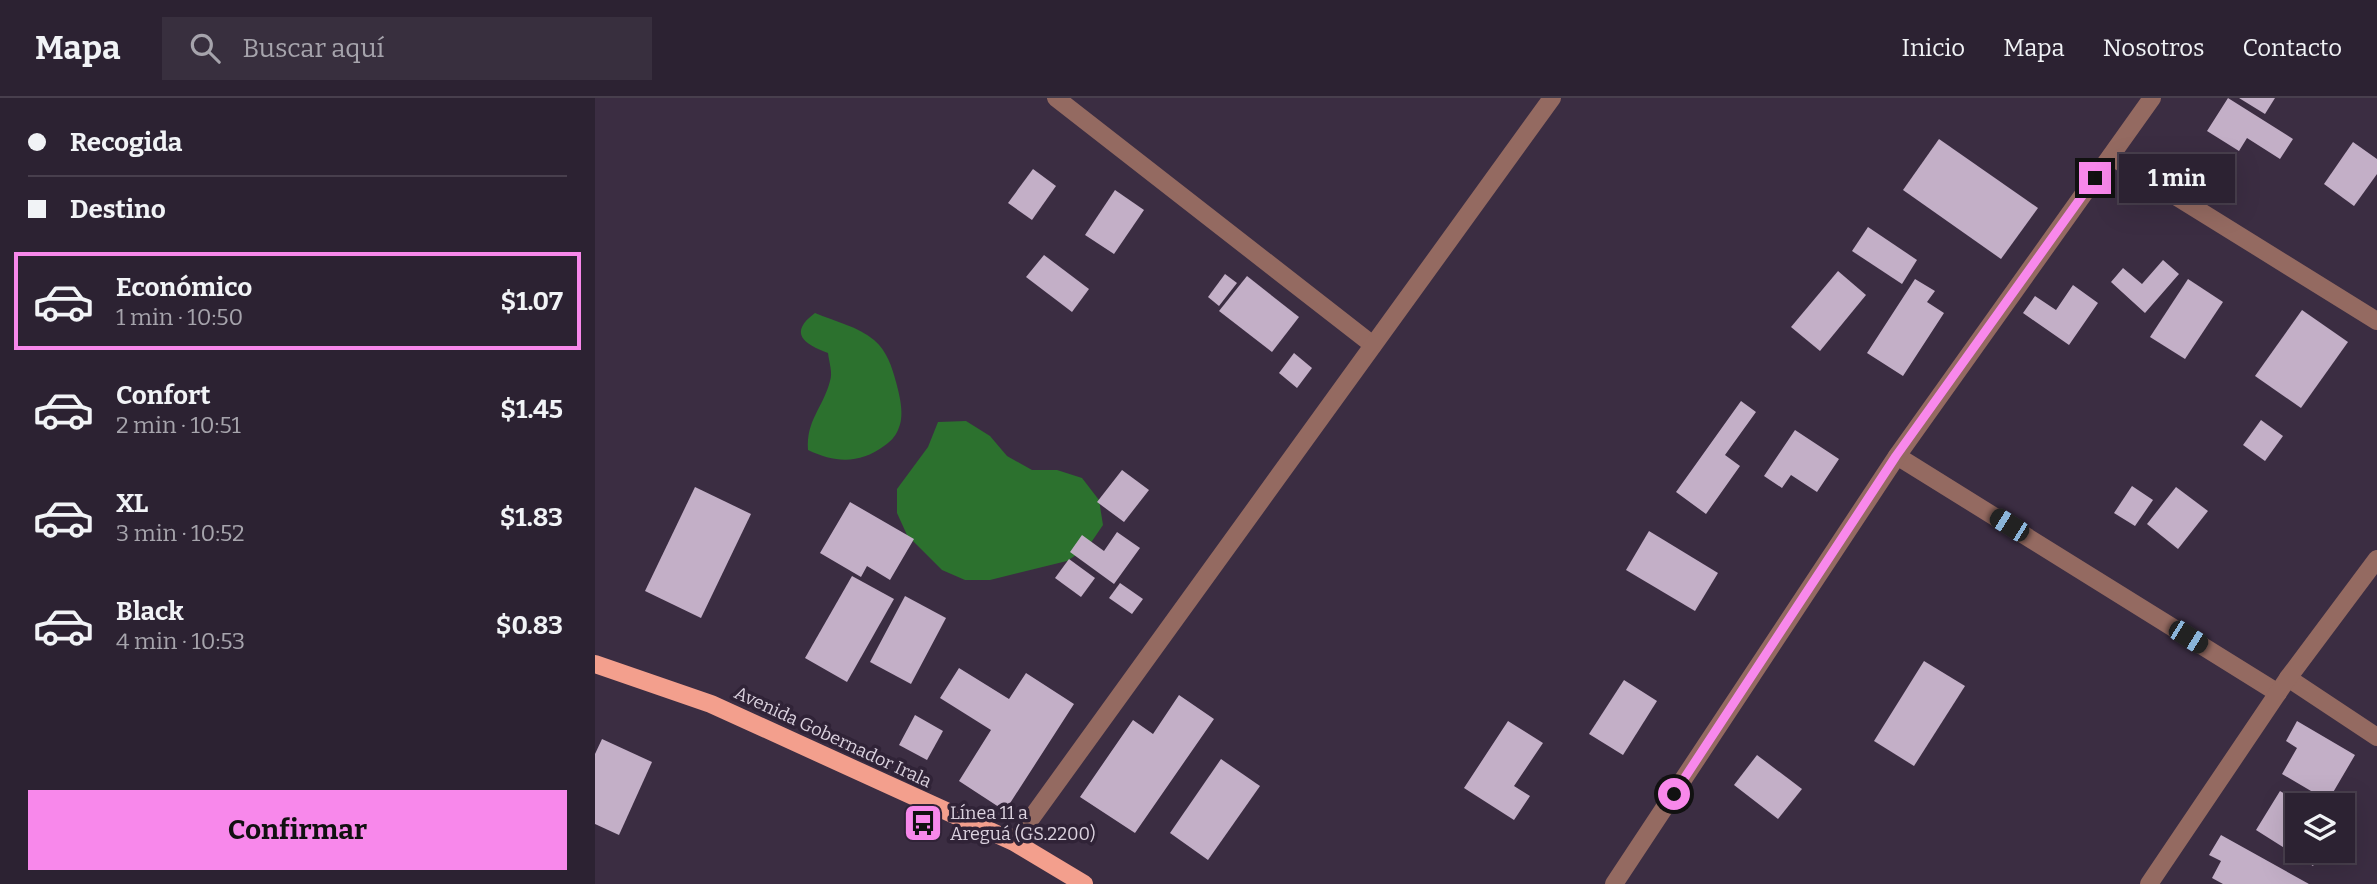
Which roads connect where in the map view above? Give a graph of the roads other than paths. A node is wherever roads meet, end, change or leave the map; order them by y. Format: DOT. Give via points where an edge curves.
graph roads {
  1 [pos="1056,98"];
  2 [pos="1552,98"];
  3 [pos="2152,98"];
  4 [pos="2111,156"];
  5 [pos="2377,321"];
  6 [pos="1373,345"];
  7 [pos="1896,456"];
  8 [pos="2377,559"];
  9 [pos="595,664"];
  10 [pos="2283,685"];
  11 [pos="2377,737"];
  12 [pos="1014,842"];
  13 [pos="1084,884"];
  14 [pos="1614,884"];
  15 [pos="2149,884"];
  1 -- 6 [label="street"];
  2 -- 6 [label="street"];
  3 -- 4 [label="street"];
  4 -- 5 [label="street"];
  4 -- 7 [label="street"];
  6 -- 12 [label="street"];
  7 -- 10 [label="street"];
  7 -- 14 [label="street"];
  8 -- 10 [label="street"];
  9 -- 12 [label="main road, Avenida Gobernador Irala" via="712,704"];
  10 -- 11 [label="street"];
  10 -- 15 [label="street"];
  12 -- 13 [label="main road, Avenida Gobernador Irala"];
}
